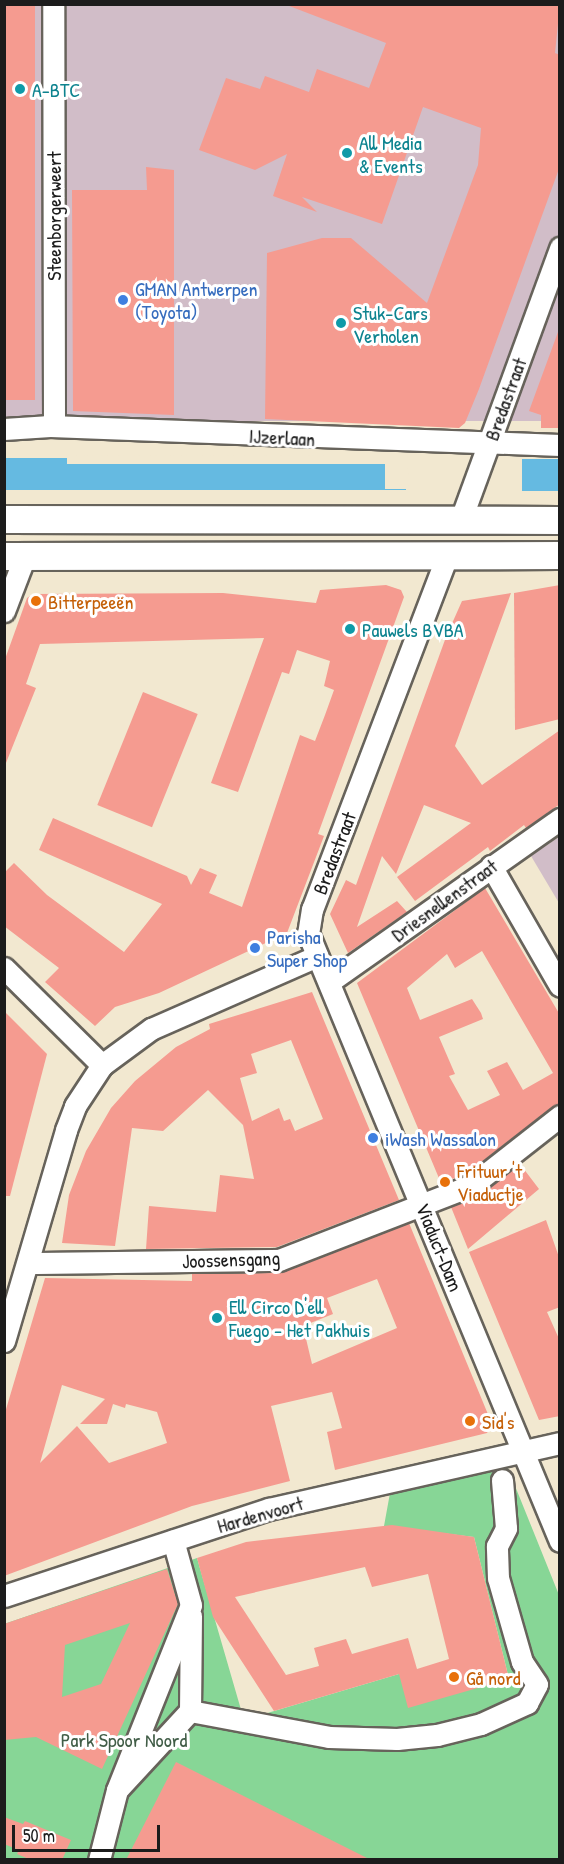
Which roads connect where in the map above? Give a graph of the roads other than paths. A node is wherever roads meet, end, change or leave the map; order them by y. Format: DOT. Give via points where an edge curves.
graph roads {
  1 [pos="53,4"];
  2 [pos="558,260"];
  3 [pos="50,426"];
  4 [pos="4,429"];
  5 [pos="489,445"];
  6 [pos="560,445"];
  7 [pos="4,519"];
  8 [pos="461,519"];
  9 [pos="560,520"];
  10 [pos="560,555"];
  11 [pos="447,556"];
  12 [pos="16,562"];
  13 [pos="4,611"];
  14 [pos="560,819"];
  15 [pos="491,866"];
  16 [pos="317,956"];
  17 [pos="4,968"];
  18 [pos="329,982"];
  19 [pos="560,986"];
  20 [pos="102,1065"];
  21 [pos="560,1116"];
  22 [pos="424,1206"];
  23 [pos="28,1263"];
  24 [pos="4,1341"];
  25 [pos="560,1443"];
  26 [pos="507,1464"];
  27 [pos="173,1540"];
  28 [pos="560,1541"];
  29 [pos="4,1596"];
  30 [pos="191,1605"];
  31 [pos="190,1711"];
  32 [pos="117,1790"];
  33 [pos="99,1860"];
  1 -- 3 [label="street, Steenborgerweert" via="54,417"];
  2 -- 5 [label="street, Bredastraat"];
  3 -- 4 [label="street, IJzerlaan"];
  3 -- 5 [label="street, IJzerlaan"];
  5 -- 6 [label="street, IJzerlaan"];
  5 -- 8 [label="street, Bredastraat"];
  7 -- 8 [label="main road"];
  8 -- 9 [label="main road"];
  8 -- 11 [label="main road, Bredastraat"];
  10 -- 11 [label="main road"];
  11 -- 12 [label="main road"];
  11 -- 16 [label="street, Bredastraat" via="312,909 308,933"];
  12 -- 13 [label="street"];
  14 -- 15 [label="street, Driesnellenstraat"];
  15 -- 18 [label="street, Driesnellenstraat"];
  15 -- 19 [label="street"];
  16 -- 18 [label="street, Viaduct-Dam"];
  16 -- 20 [label="street" via="151,1029"];
  17 -- 20 [label="street"];
  18 -- 22 [label="street, Viaduct-Dam"];
  20 -- 23 [label="street" via="75,1106 66,1130"];
  21 -- 22 [label="street, Joossensgang" via="472,1185"];
  22 -- 23 [label="street, Joossensgang" via="279,1260"];
  22 -- 26 [label="street, Viaduct-Dam"];
  23 -- 24 [label="street"];
  25 -- 26 [label="street, Hardenvoort"];
  26 -- 27 [label="street, Hardenvoort" via="269,1509"];
  26 -- 28 [label="street, Viaduct-Dam"];
  26 -- 31 [label="street" via="506,1528 497,1546 498,1578 522,1662 537,1684 527,1703 481,1725 437,1736 397,1739 329,1737"];
  27 -- 29 [label="street, Hardenvoort"];
  27 -- 30 [label="street"];
  30 -- 31 [label="street"];
  30 -- 32 [label="street"];
  31 -- 32 [label="street"];
  32 -- 33 [label="street"];
}
